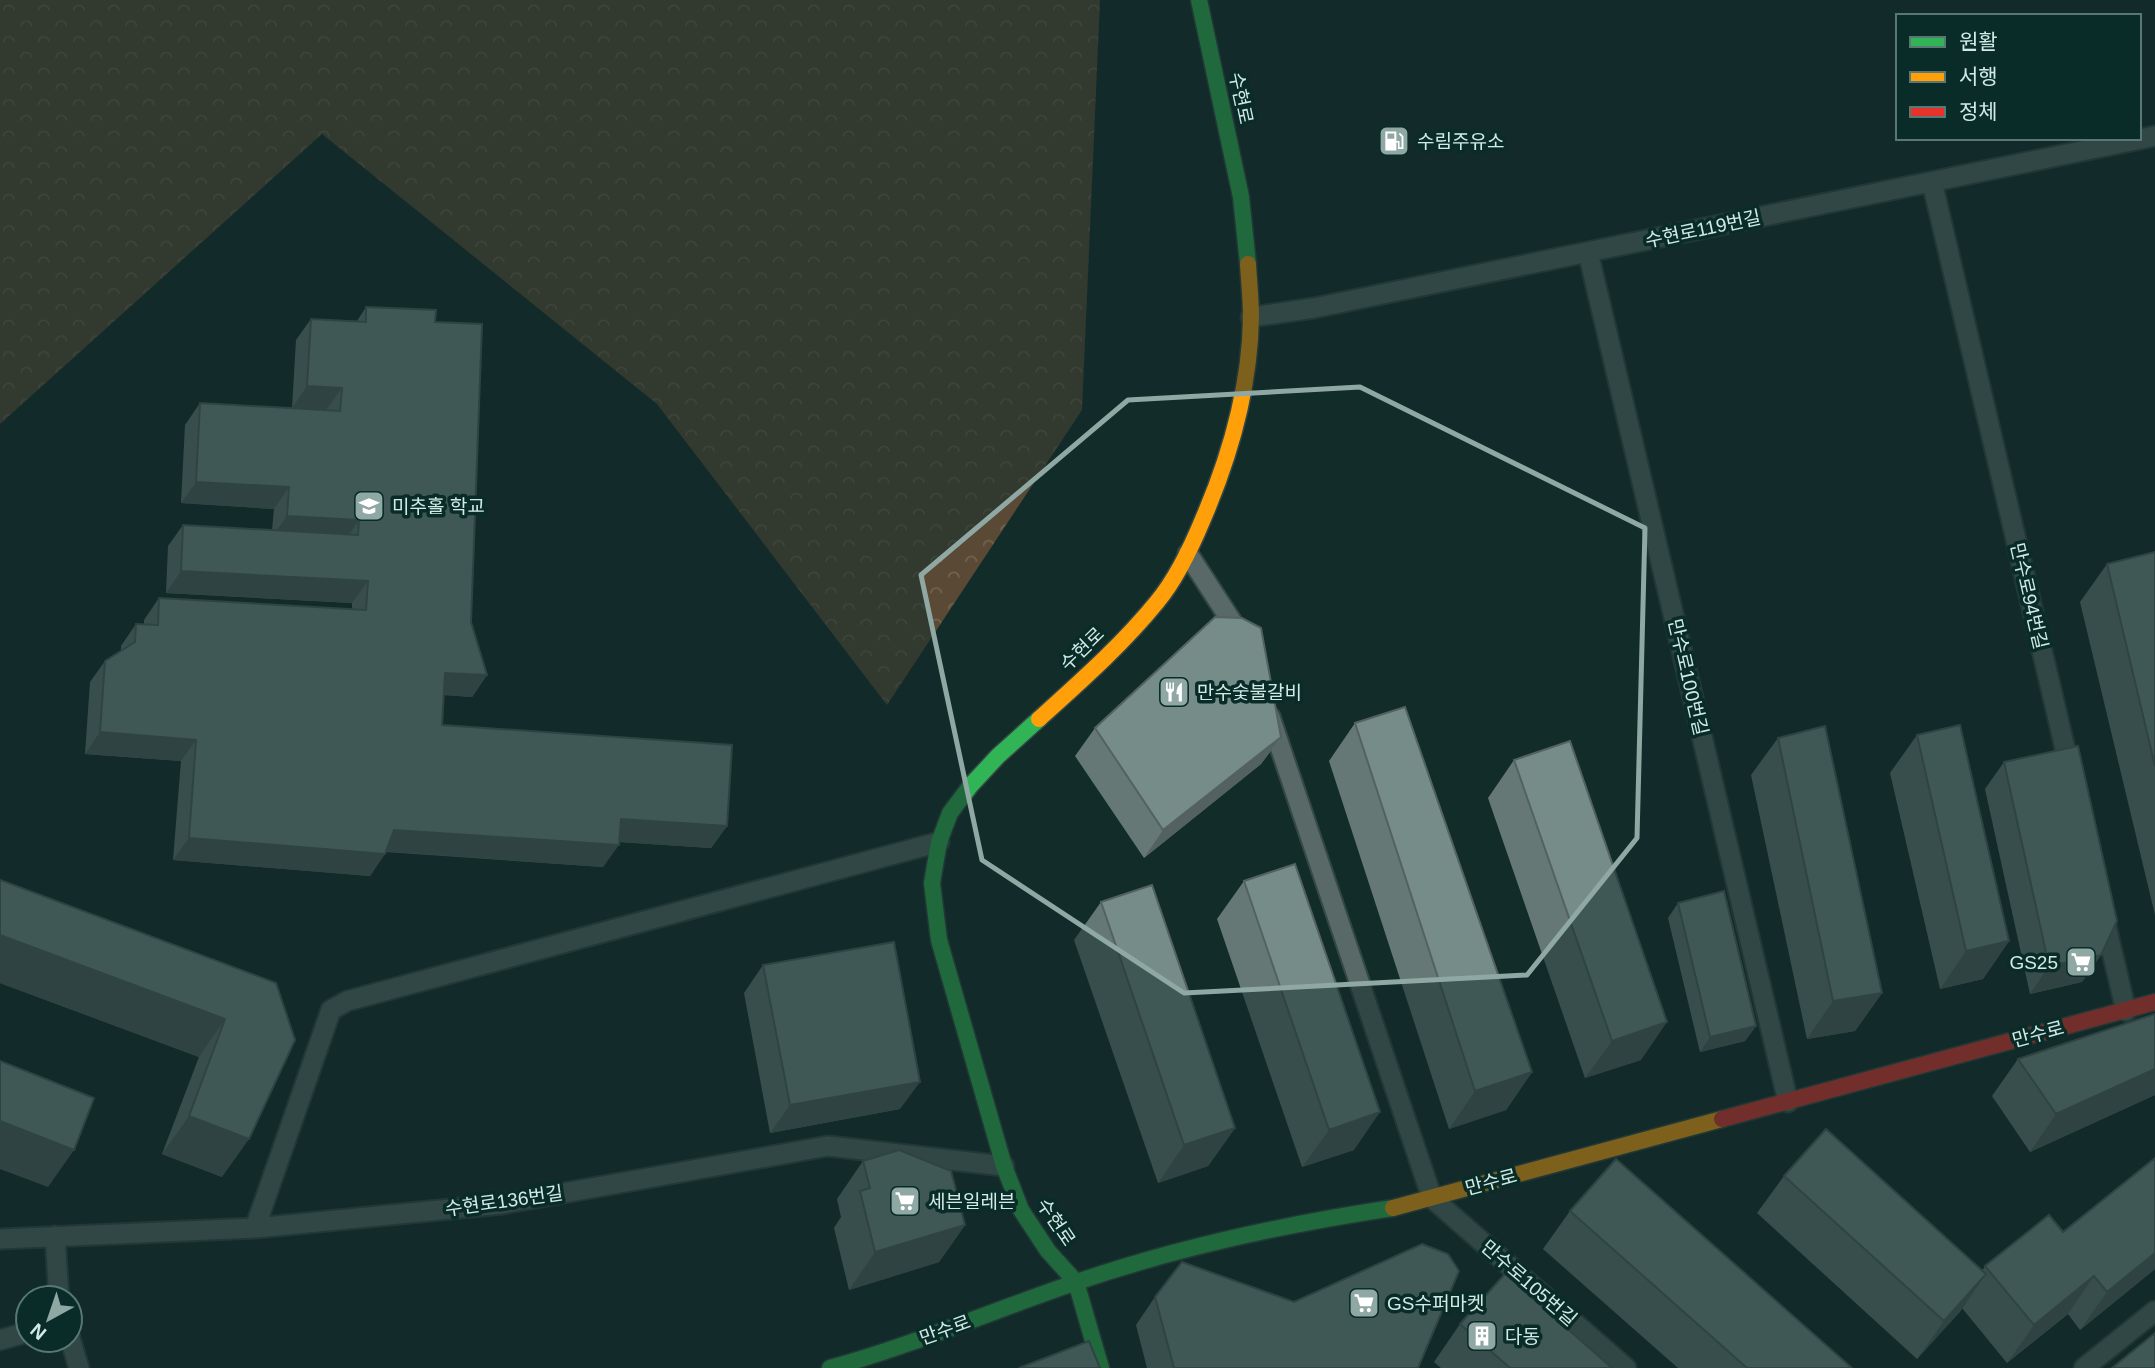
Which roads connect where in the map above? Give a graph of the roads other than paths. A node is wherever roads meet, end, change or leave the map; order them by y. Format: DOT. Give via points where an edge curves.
graph roads {
  1 [pos="1199,0"];
  2 [pos="2136,140"];
  3 [pos="1932,182"];
  4 [pos="1588,253"];
  5 [pos="1251,317"];
  6 [pos="1188,554"];
  7 [pos="1250,656"];
  8 [pos="1263,695"];
  9 [pos="2075,794"];
  10 [pos="939,842"];
  11 [pos="2098,889"];
  12 [pos="2145,1008"];
  13 [pos="1788,1102"];
  14 [pos="1004,1166"];
  15 [pos="1432,1198"];
  16 [pos="255,1228"];
  17 [pos="55,1237"];
  18 [pos="0,1238"];
  19 [pos="1076,1282"];
  20 [pos="57,1284"];
  21 [pos="2155,1311"];
  22 [pos="830,1368"];
  23 [pos="1101,1368"];
  24 [pos="1626,1368"];
  25 [pos="2084,1368"];
  1 -- 5 [label="street, 수현로" via="1241,197"];
  2 -- 3 [label="lane, 수현로119번길"];
  3 -- 4 [label="lane, 수현로119번길"];
  3 -- 9 [label="lane, 만수로94번길"];
  4 -- 5 [label="lane, 수현로119번길"];
  4 -- 13 [label="lane, 만수로100번길"];
  5 -- 6 [label="street, 수현로" via="1246,382 1236,429"];
  6 -- 7 [label="lane" via="1230,615"];
  6 -- 10 [label="street, 수현로" via="1158,601 1110,654 971,785 950,813"];
  8 -- 15 [label="lane"];
  10 -- 14 [label="street, 수현로" via="932,883 939,940"];
  10 -- 16 [label="lane" via="347,1001 331,1010"];
  11 -- 12 [label="lane"];
  12 -- 13 [label="street, 만수로"];
  13 -- 15 [label="street, 만수로"];
  14 -- 16 [label="lane, 수현로136번길" via="828,1146 502,1204"];
  14 -- 19 [label="street, 수현로" via="1021,1210"];
  15 -- 19 [label="street, 만수로" via="1332,1216 1155,1258"];
  15 -- 24 [label="lane, 만수로105번길"];
  16 -- 17 [label="lane, 수현로136번길"];
  17 -- 18 [label="lane, 수현로136번길"];
  17 -- 20 [label="lane"];
  19 -- 22 [label="street, 만수로"];
  19 -- 23 [label="street"];
  21 -- 25 [label="lane"];
}
